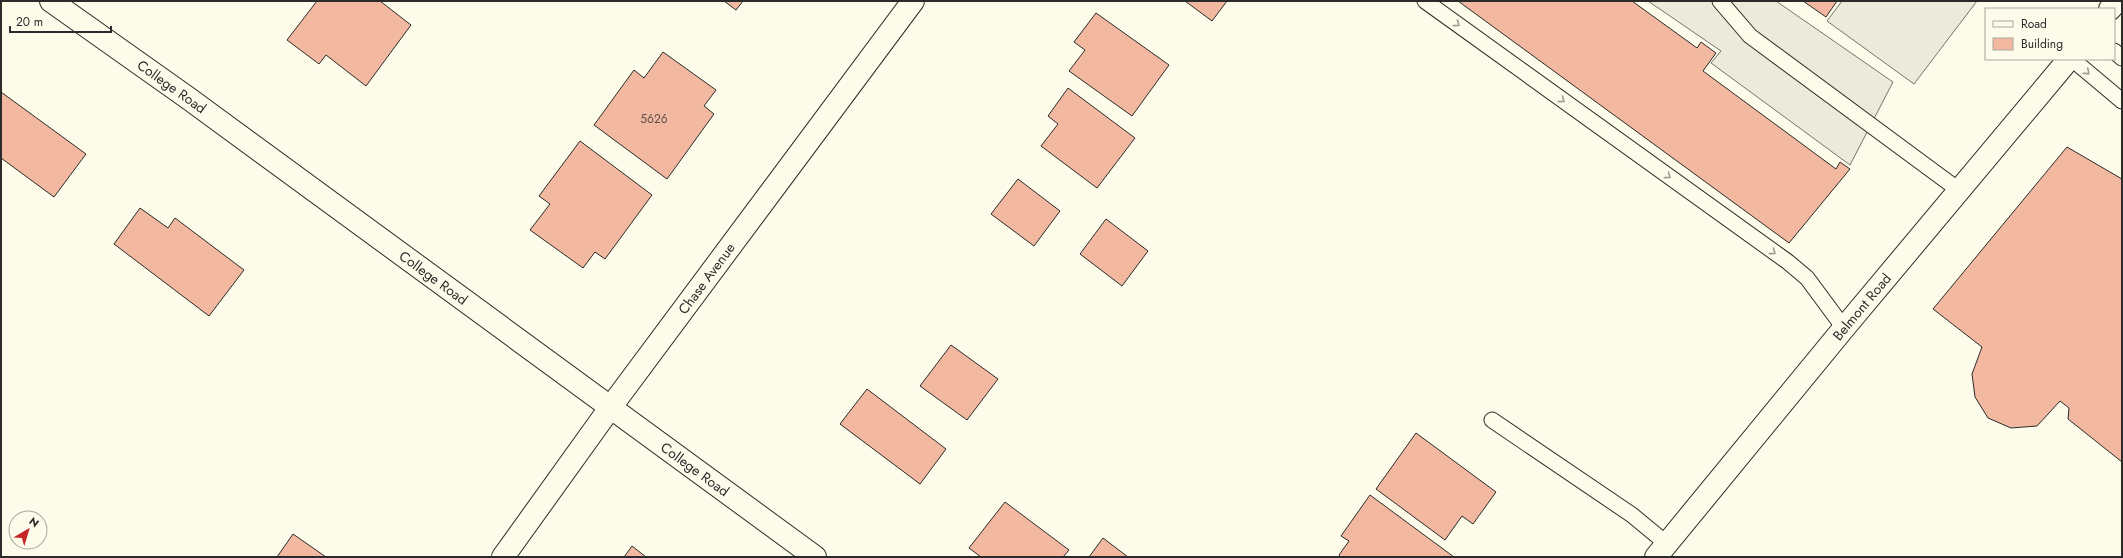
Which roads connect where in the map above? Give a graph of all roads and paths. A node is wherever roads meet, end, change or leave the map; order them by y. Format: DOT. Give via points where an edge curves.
graph roads {
  1 [pos="51,1"];
  2 [pos="913,1"];
  3 [pos="1425,1"];
  4 [pos="1720,1"];
  5 [pos="2070,60"];
  6 [pos="2072,60"];
  7 [pos="2122,101"];
  8 [pos="1960,191"];
  9 [pos="1844,328"];
  10 [pos="610,408"];
  11 [pos="1492,420"];
  12 [pos="1662,550"];
  13 [pos="503,557"];
  14 [pos="815,557"];
  1 -- 10 [label="street, College Road" via="188,98"];
  2 -- 10 [label="street, Chase Avenue"];
  3 -- 9 [label="lane, one-way" via="1788,262 1807,278"];
  4 -- 8 [label="lane" via="1750,36"];
  5 -- 8 [label="street, Belmont Road"];
  6 -- 7 [label="lane, one-way"];
  8 -- 9 [label="street, Belmont Road"];
  9 -- 12 [label="street, Belmont Road"];
  10 -- 13 [label="street, Chase Avenue"];
  10 -- 14 [label="street, College Road"];
  11 -- 12 [label="lane" via="1632,515"];
}
